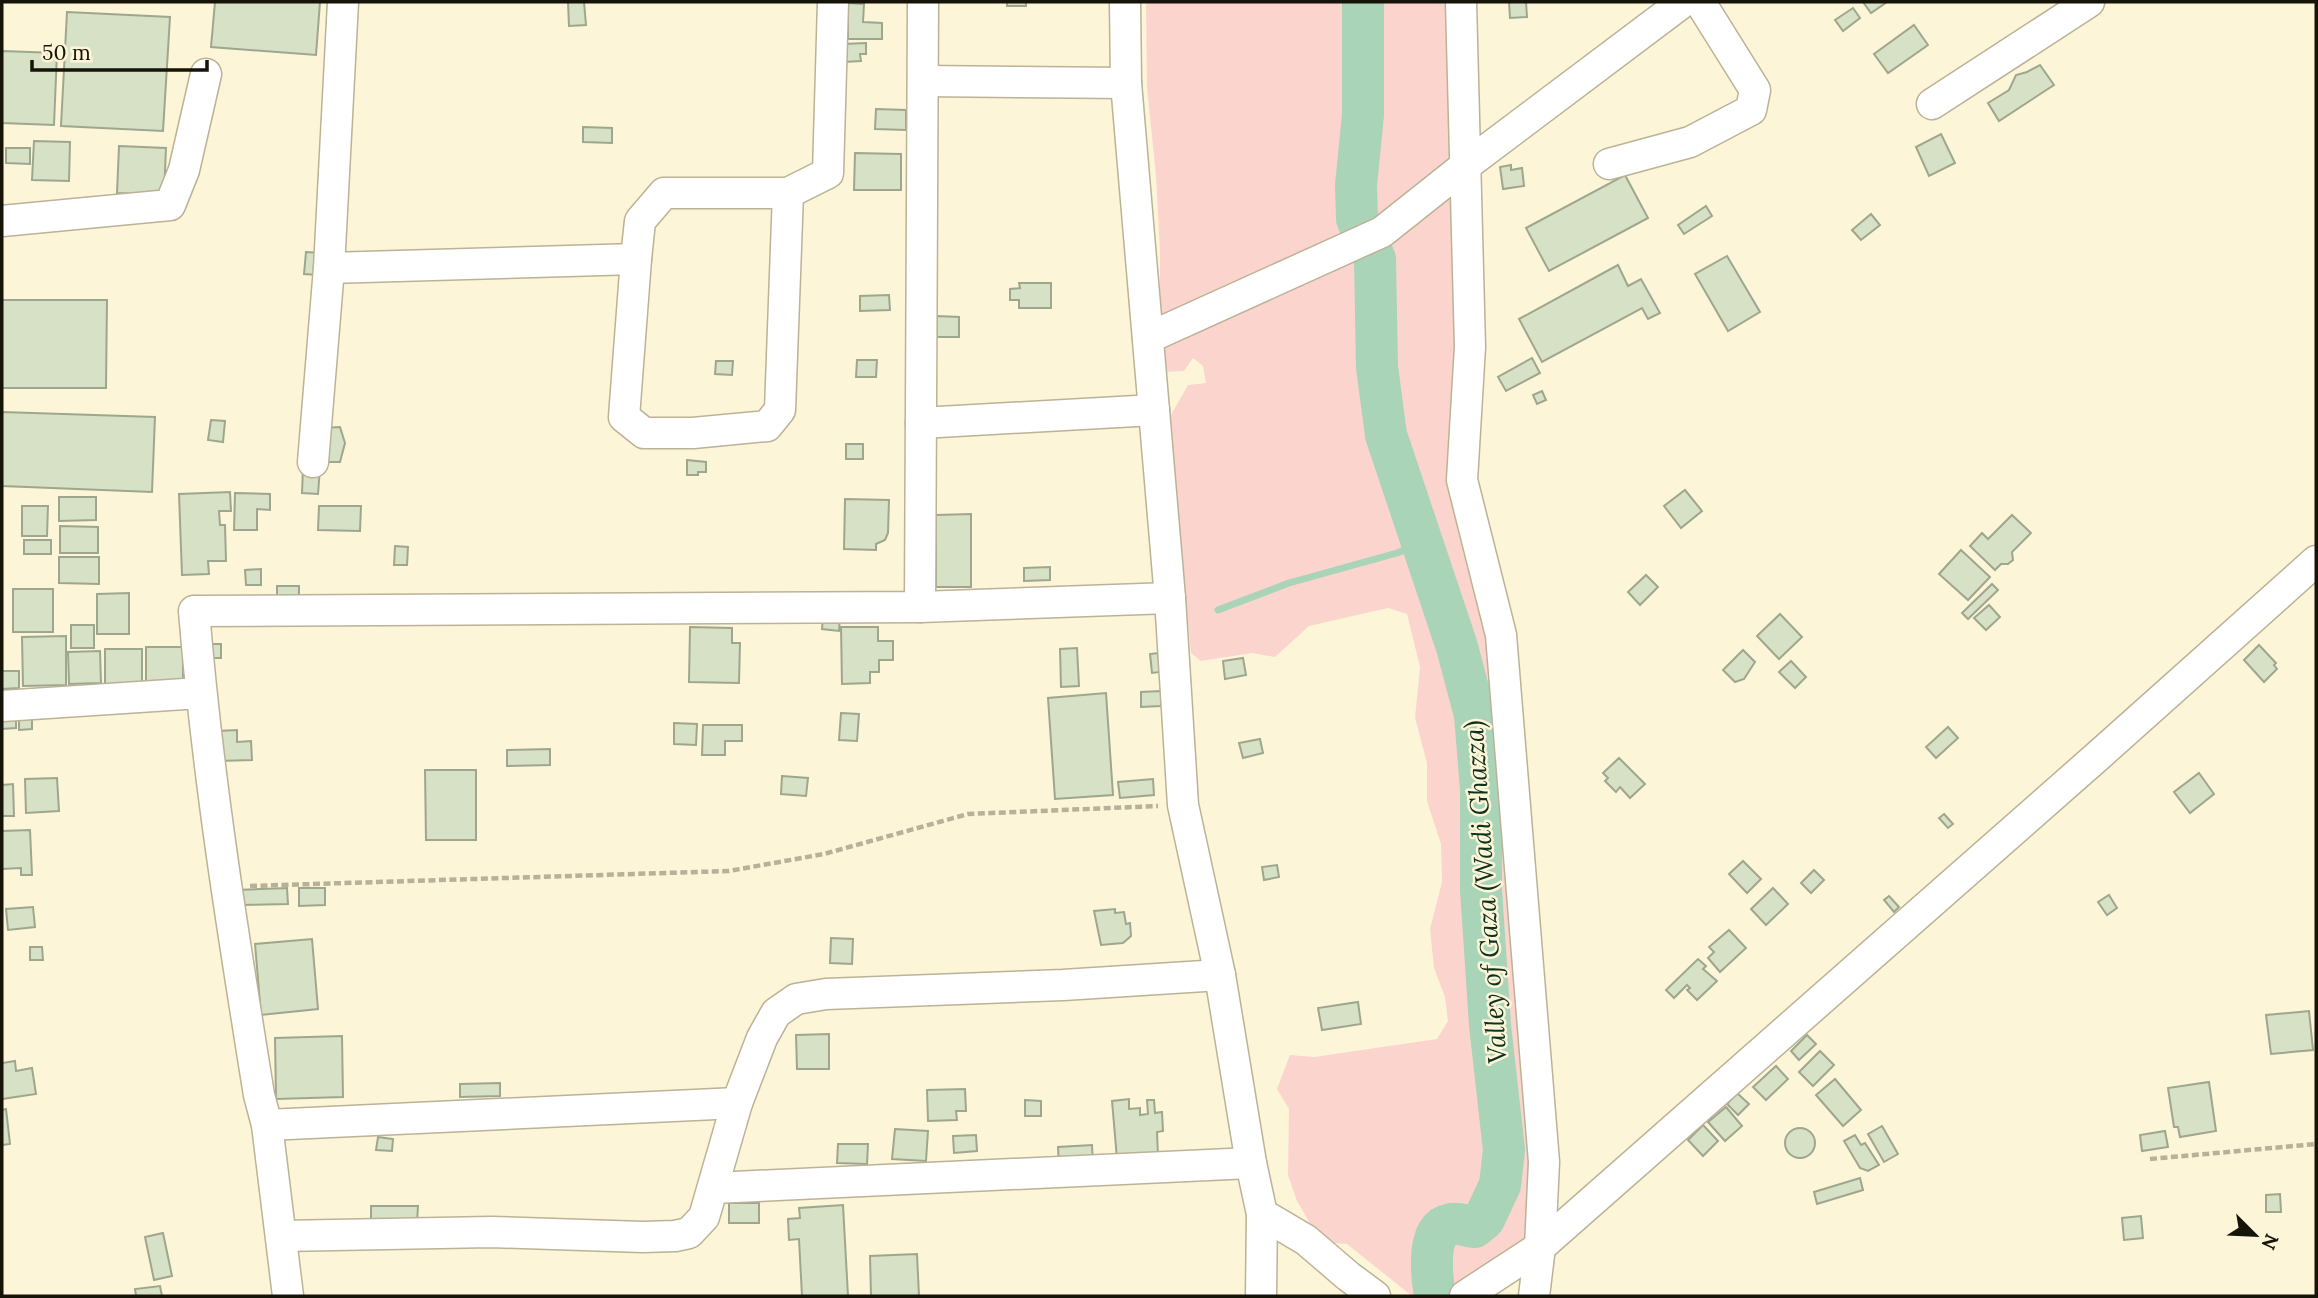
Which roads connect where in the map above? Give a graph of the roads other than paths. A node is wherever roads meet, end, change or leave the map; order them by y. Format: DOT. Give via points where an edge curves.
graph roads {
  1 [pos="343,2"];
  2 [pos="833,2"];
  3 [pos="923,2"];
  4 [pos="1125,2"];
  5 [pos="1461,2"];
  6 [pos="1683,2"];
  7 [pos="1700,2"];
  8 [pos="2089,2"];
  9 [pos="206,74"];
  10 [pos="924,81"];
  11 [pos="1126,83"];
  12 [pos="1932,104"];
  13 [pos="1609,164"];
  14 [pos="1465,166"];
  15 [pos="788,193"];
  16 [pos="2,221"];
  17 [pos="636,259"];
  18 [pos="329,268"];
  19 [pos="1148,338"];
  20 [pos="1154,410"];
  21 [pos="921,423"];
  22 [pos="313,462"];
  23 [pos="2316,561"];
  24 [pos="1170,598"];
  25 [pos="920,607"];
  26 [pos="200,693"];
  27 [pos="2,706"];
  28 [pos="1220,975"];
  29 [pos="737,1103"];
  30 [pos="267,1125"];
  31 [pos="1251,1163"];
  32 [pos="713,1188"];
  33 [pos="1262,1214"];
  34 [pos="282,1236"];
  35 [pos="1540,1247"];
  36 [pos="288,1296"];
  37 [pos="1261,1296"];
  38 [pos="1375,1296"];
  39 [pos="1465,1296"];
  40 [pos="1534,1296"];
  1 -- 18 [label="street"];
  2 -- 15 [label="street" via="828,173"];
  3 -- 10 [label="street"];
  4 -- 11 [label="street"];
  5 -- 14 [label="street"];
  6 -- 14 [label="street"];
  7 -- 13 [label="street" via="1755,90 1751,110 1690,142"];
  8 -- 12 [label="street"];
  9 -- 16 [label="street" via="184,170 170,205"];
  10 -- 11 [label="street"];
  10 -- 21 [label="street"];
  11 -- 19 [label="street"];
  14 -- 19 [label="street" via="1382,232"];
  14 -- 35 [label="street" via="1470,347 1462,480 1501,635 1544,1162"];
  15 -- 17 [label="street" via="664,193 640,221"];
  15 -- 17 [label="street" via="780,410 767,426 643,433 624,417"];
  17 -- 18 [label="street"];
  18 -- 22 [label="street"];
  19 -- 20 [label="street"];
  20 -- 21 [label="street"];
  20 -- 24 [label="street"];
  21 -- 25 [label="street"];
  23 -- 35 [label="street"];
  24 -- 25 [label="street"];
  24 -- 28 [label="street" via="1183,805"];
  25 -- 26 [label="street" via="194,611"];
  26 -- 27 [label="street"];
  26 -- 30 [label="street" via="226,886"];
  28 -- 29 [label="street" via="796,999 771,1021"];
  28 -- 31 [label="street"];
  29 -- 30 [label="street"];
  29 -- 32 [label="street"];
  30 -- 34 [label="street"];
  31 -- 32 [label="street"];
  31 -- 33 [label="street"];
  32 -- 34 [label="street" via="705,1217 689,1233 675,1236 491,1232"];
  33 -- 37 [label="street"];
  33 -- 38 [label="street" via="1306,1240"];
  34 -- 36 [label="street"];
  35 -- 39 [label="street"];
  35 -- 40 [label="street"];
}
